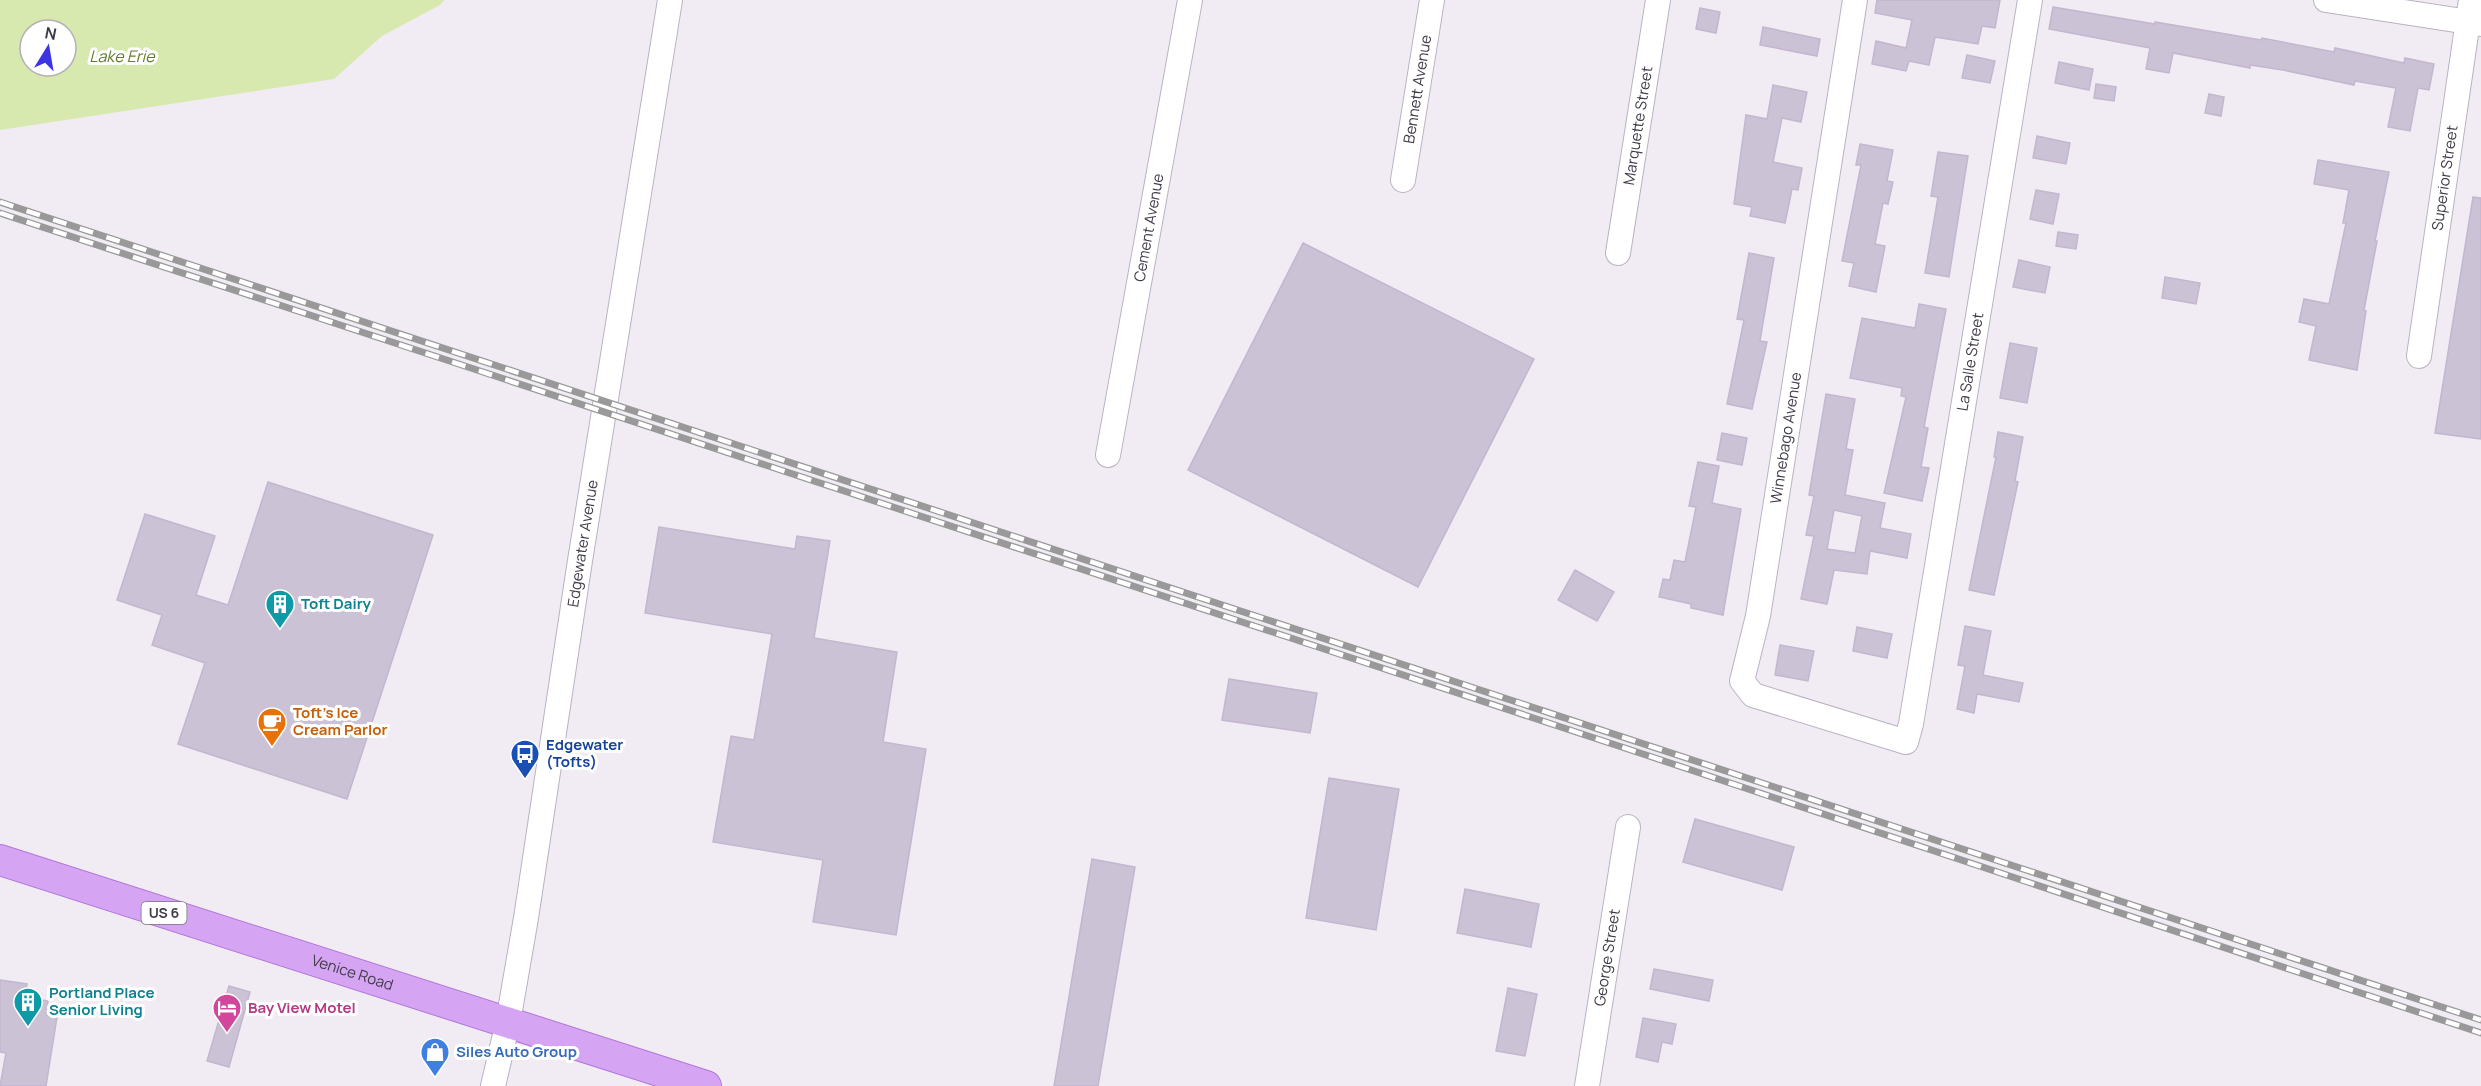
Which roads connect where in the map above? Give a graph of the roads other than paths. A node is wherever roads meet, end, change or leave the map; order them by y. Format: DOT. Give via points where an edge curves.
graph roads {
  1 [pos="670,0"];
  2 [pos="1190,0"];
  3 [pos="1432,0"];
  4 [pos="1658,0"];
  5 [pos="1855,0"];
  6 [pos="2030,0"];
  7 [pos="2326,0"];
  8 [pos="2473,15"];
  9 [pos="1403,180"];
  10 [pos="1618,252"];
  11 [pos="2419,356"];
  12 [pos="1108,455"];
  13 [pos="1911,724"];
  14 [pos="1628,827"];
  15 [pos="0,860"];
  16 [pos="508,1022"];
  17 [pos="493,1086"];
  18 [pos="706,1086"];
  19 [pos="1587,1086"];
  1 -- 16 [label="street, Edgewater Avenue"];
  2 -- 12 [label="street, Cement Avenue"];
  3 -- 9 [label="street, Bennett Avenue"];
  4 -- 10 [label="street, Marquette Street"];
  5 -- 13 [label="street, Winnebago Avenue" via="1758,616 1742,681 1753,695 1906,742"];
  6 -- 13 [label="street, La Salle Street"];
  7 -- 8 [label="street"];
  8 -- 11 [label="street, Superior Street"];
  14 -- 19 [label="street, George Street"];
  15 -- 16 [label="main road, Venice Road / US 6"];
  16 -- 17 [label="street, Edgewater Avenue"];
  16 -- 18 [label="main road, Venice Road / US 6"];
}
